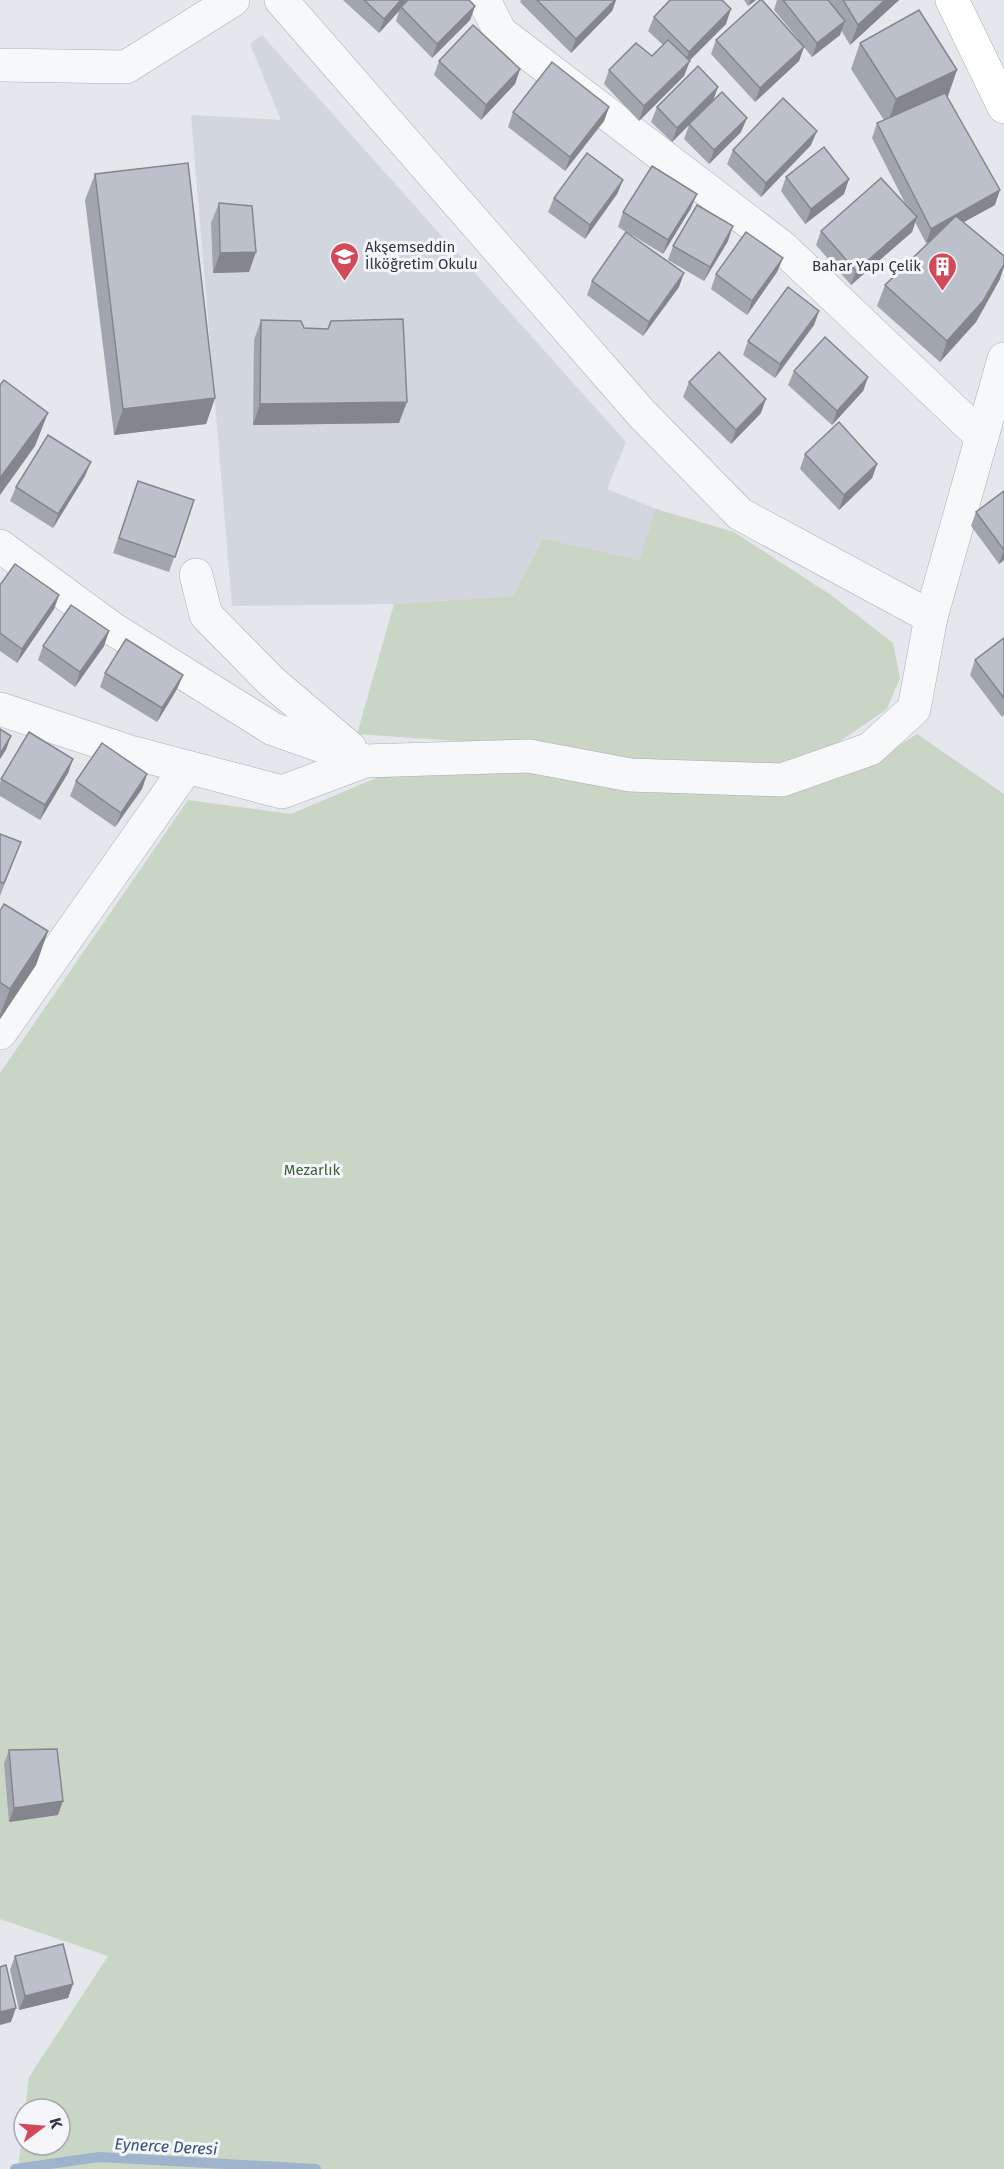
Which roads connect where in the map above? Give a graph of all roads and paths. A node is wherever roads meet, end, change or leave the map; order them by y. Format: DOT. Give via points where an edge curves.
graph roads {
  1 [pos="231,0"];
  2 [pos="281,0"];
  3 [pos="484,0"];
  4 [pos="952,0"];
  5 [pos="2,59"];
  6 [pos="1004,107"];
  7 [pos="1004,359"];
  8 [pos="982,437"];
  9 [pos="0,546"];
  10 [pos="196,575"];
  11 [pos="931,617"];
  12 [pos="0,709"];
  13 [pos="365,761"];
  14 [pos="187,767"];
  15 [pos="0,1033"];
  1 -- 5 [label="street" via="126,67"];
  2 -- 11 [label="street" via="642,414 740,514"];
  3 -- 8 [label="street" via="500,32 782,247"];
  4 -- 6 [label="main road"];
  7 -- 8 [label="street"];
  8 -- 11 [label="street"];
  9 -- 13 [label="street" via="113,629 273,729"];
  10 -- 13 [label="street" via="206,615 272,682"];
  11 -- 13 [label="street" via="914,709 870,749 782,780 630,776 530,756"];
  12 -- 14 [label="street"];
  13 -- 14 [label="street" via="282,792"];
  14 -- 15 [label="street"];
}
